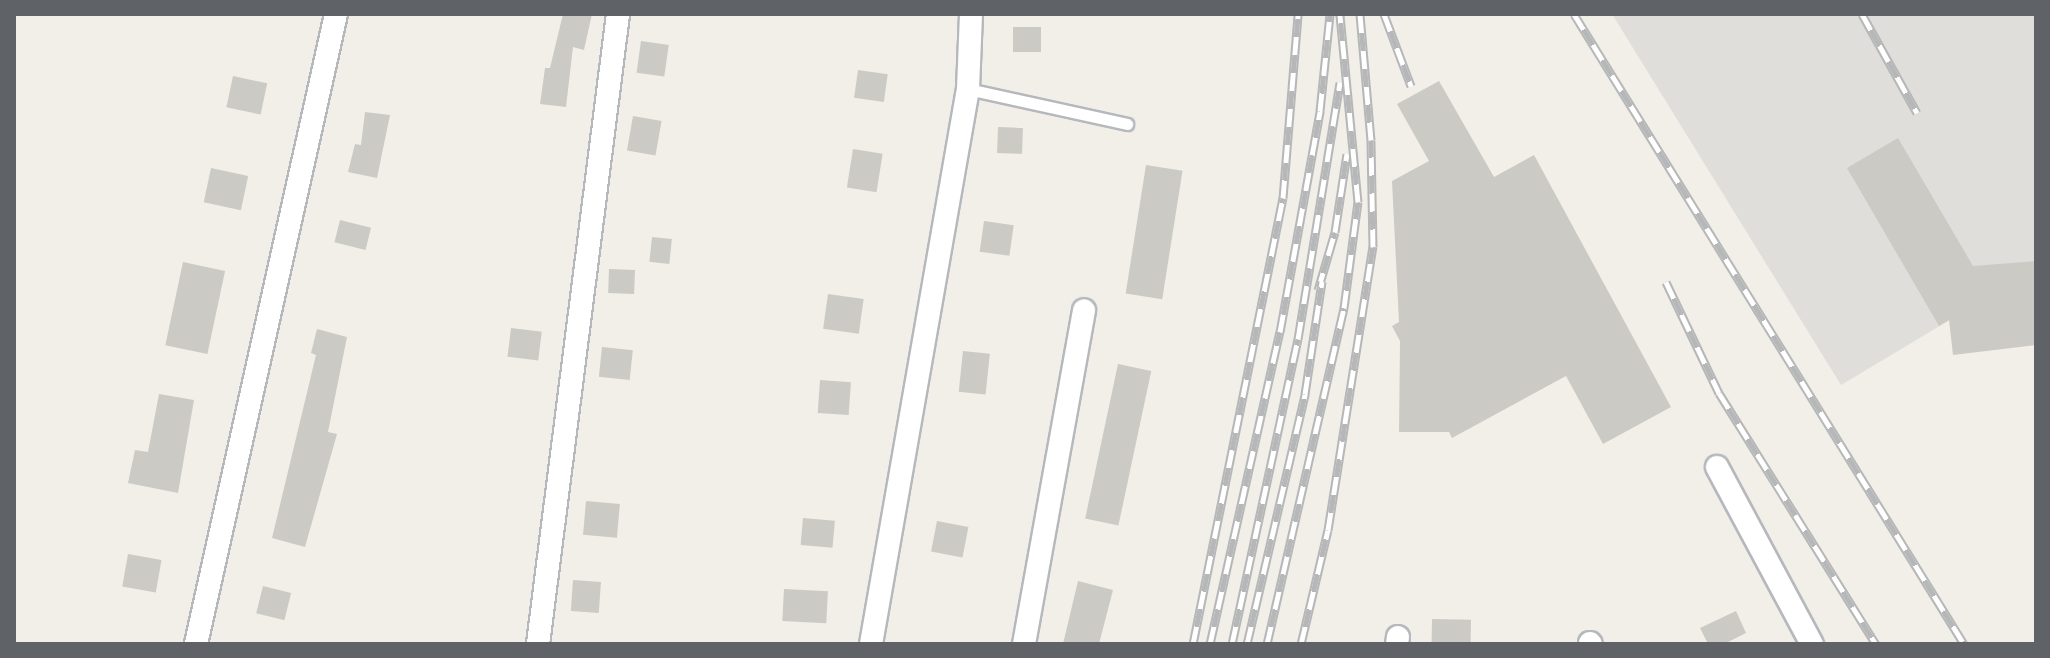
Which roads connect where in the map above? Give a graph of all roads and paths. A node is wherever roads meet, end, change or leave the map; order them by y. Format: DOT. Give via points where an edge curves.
graph roads {
  1 [pos="336,14"];
  2 [pos="618,14"];
  3 [pos="971,14"];
  4 [pos="968,89"];
  5 [pos="1127,124"];
  6 [pos="1084,310"];
  7 [pos="1717,467"];
  8 [pos="196,644"];
  9 [pos="538,644"];
  10 [pos="871,644"];
  11 [pos="1024,644"];
  12 [pos="1812,644"];
  1 -- 8 [label="street"];
  2 -- 9 [label="street"];
  3 -- 4 [label="street"];
  4 -- 5 [label="lane"];
  4 -- 10 [label="street"];
  6 -- 11 [label="street"];
  7 -- 12 [label="street"];
}
